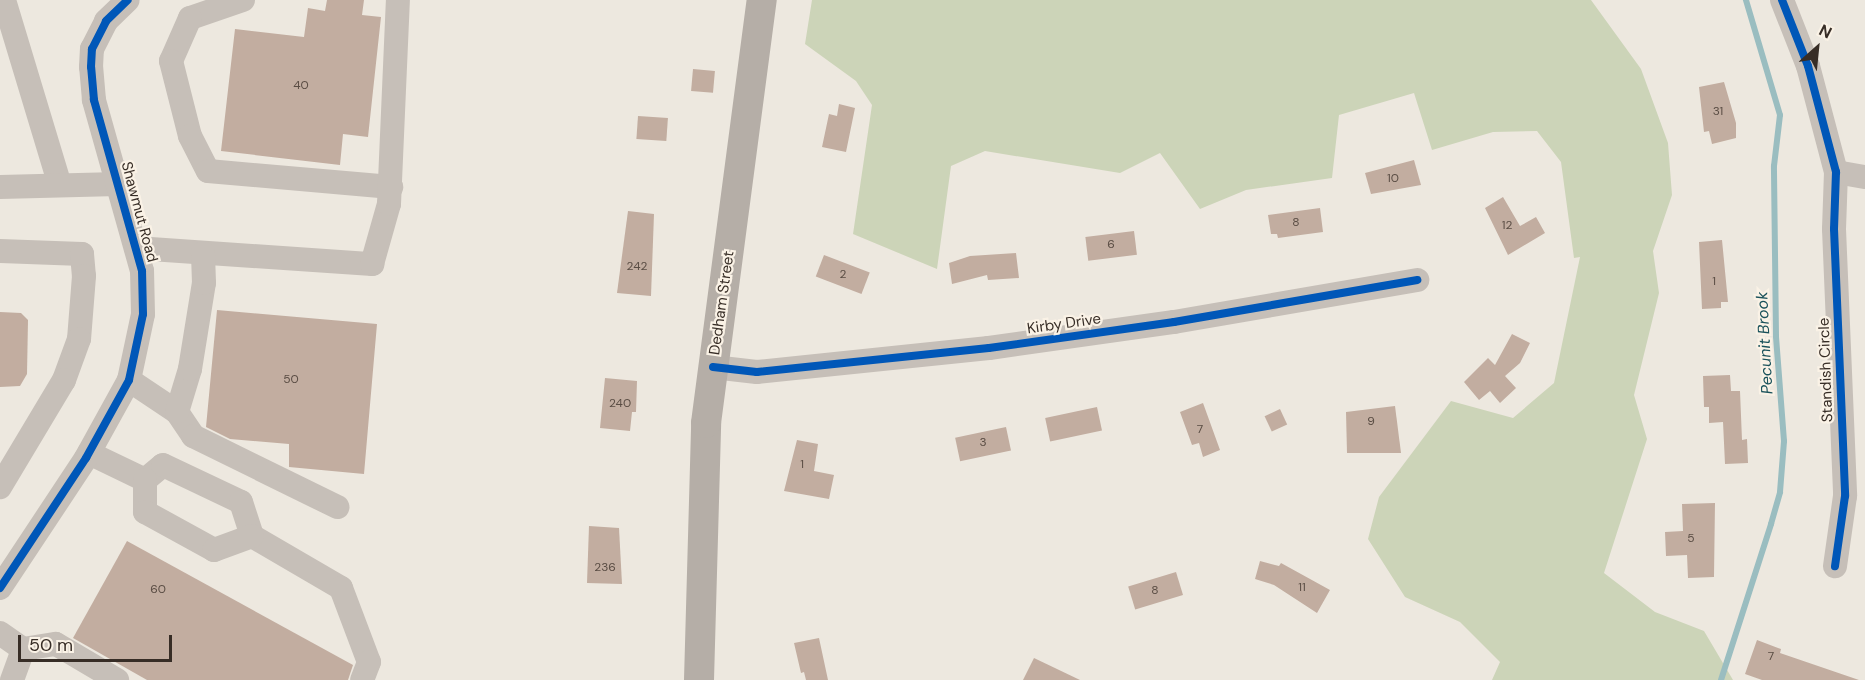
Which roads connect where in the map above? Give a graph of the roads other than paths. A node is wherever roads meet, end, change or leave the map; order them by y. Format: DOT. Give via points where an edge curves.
graph roads {
  1 [pos="4,0"];
  2 [pos="128,0"];
  3 [pos="243,0"];
  4 [pos="398,0"];
  5 [pos="762,0"];
  6 [pos="1782,0"];
  7 [pos="1836,172"];
  8 [pos="1865,177"];
  9 [pos="118,184"];
  10 [pos="60,185"];
  11 [pos="0,187"];
  12 [pos="391,187"];
  13 [pos="136,248"];
  14 [pos="0,250"];
  15 [pos="203,252"];
  16 [pos="1418,280"];
  17 [pos="713,367"];
  18 [pos="129,380"];
  19 [pos="177,412"];
  20 [pos="89,453"];
  21 [pos="145,480"];
  22 [pos="0,487"];
  23 [pos="337,507"];
  24 [pos="252,536"];
  25 [pos="1835,566"];
  26 [pos="0,586"];
  27 [pos="0,633"];
  28 [pos="23,649"];
  29 [pos="15,679"];
  30 [pos="117,680"];
  31 [pos="362,680"];
  32 [pos="699,680"];
  1 -- 10 [label="street"];
  2 -- 9 [label="street, Shawmut Road" via="106,21 92,49 94,100"];
  3 -- 12 [label="street" via="190,18 171,61 190,136 208,171"];
  4 -- 12 [label="street"];
  5 -- 17 [label="main road, Dedham Street"];
  6 -- 7 [label="street, Standish Circle" via="1806,60"];
  7 -- 8 [label="street"];
  7 -- 25 [label="street, Standish Circle" via="1834,229 1845,496"];
  9 -- 10 [label="street"];
  9 -- 13 [label="street, Shawmut Road"];
  10 -- 11 [label="street"];
  12 -- 15 [label="street" via="372,264"];
  13 -- 15 [label="street"];
  13 -- 18 [label="street, Shawmut Road" via="142,271 143,314"];
  14 -- 22 [label="street" via="82,254 84,276 79,339 64,380"];
  15 -- 19 [label="street" via="204,283 190,369"];
  16 -- 17 [label="street, Kirby Drive" via="1173,322 989,348 757,372"];
  17 -- 32 [label="main road, Dedham Street" via="702,470"];
  18 -- 19 [label="street"];
  18 -- 20 [label="street, Shawmut Road"];
  19 -- 23 [label="street" via="193,436"];
  20 -- 21 [label="street"];
  20 -- 26 [label="street, Shawmut Road"];
  21 -- 24 [label="street" via="163,465 241,502"];
  21 -- 24 [label="street" via="145,512 214,550"];
  24 -- 31 [label="street" via="341,588 369,662"];
  27 -- 28 [label="street"];
  28 -- 29 [label="street"];
  28 -- 30 [label="street" via="56,644"];
}
